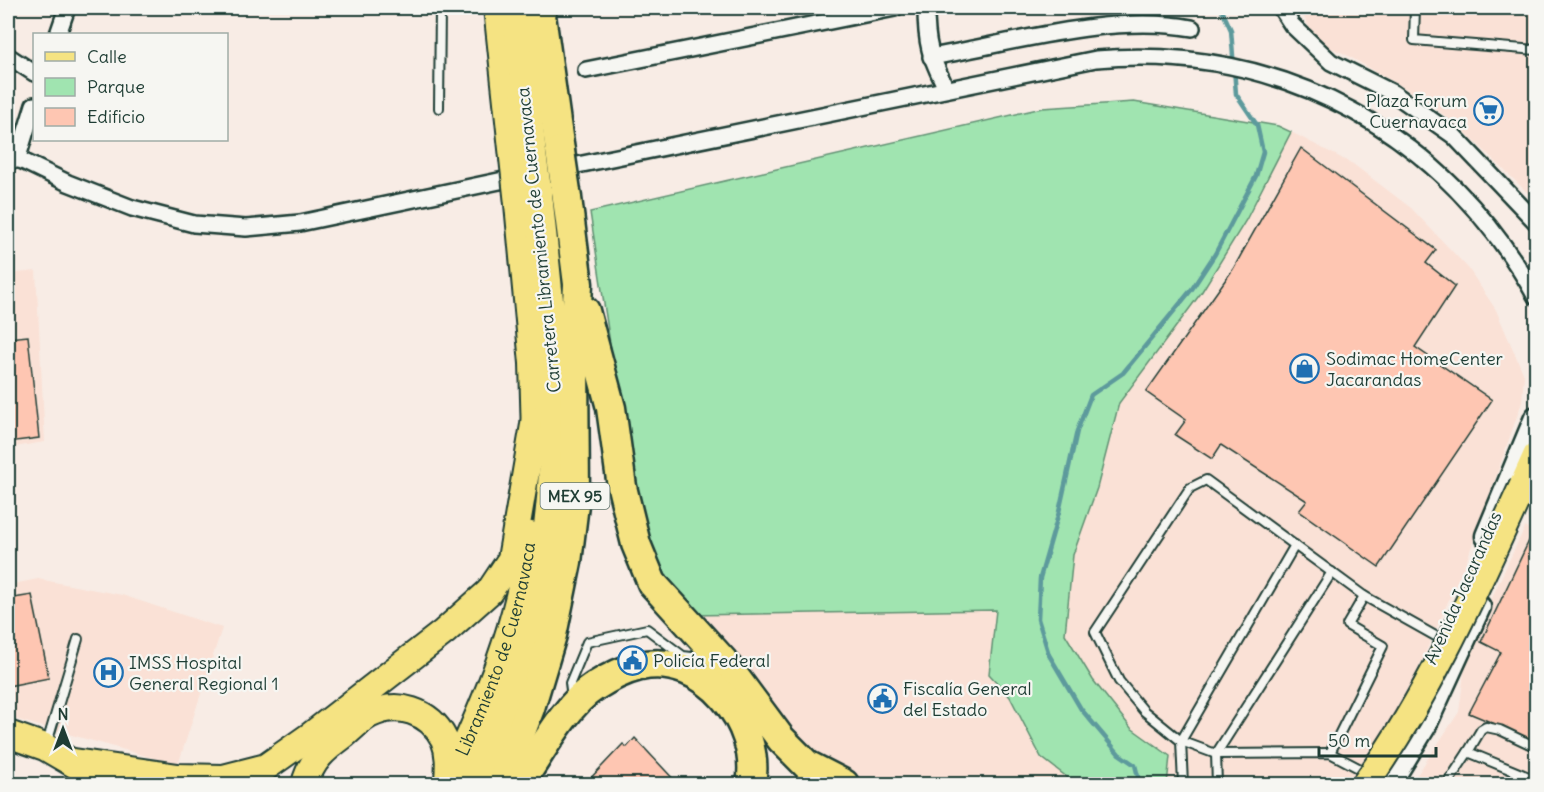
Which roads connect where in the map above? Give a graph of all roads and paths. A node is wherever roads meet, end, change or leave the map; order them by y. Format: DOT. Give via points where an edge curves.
graph roads {
  1 [pos="67,8"];
  2 [pos="440,8"];
  3 [pos="497,8"];
  4 [pos="516,8"];
  5 [pos="540,8"];
  6 [pos="550,8"];
  7 [pos="895,8"];
  8 [pos="926,8"];
  9 [pos="1281,8"];
  10 [pos="1415,8"];
  11 [pos="859,11"];
  12 [pos="1192,28"];
  13 [pos="58,33"];
  14 [pos="1536,50"];
  15 [pos="8,56"];
  16 [pos="931,57"];
  17 [pos="586,70"];
  18 [pos="33,72"];
  19 [pos="946,88"];
  20 [pos="33,107"];
  21 [pos="439,108"];
  22 [pos="560,151"];
  23 [pos="523,156"];
  24 [pos="12,157"];
  25 [pos="529,203"];
  26 [pos="1536,222"];
  27 [pos="578,284"];
  28 [pos="1536,297"];
  29 [pos="1536,418"];
  30 [pos="535,419"];
  31 [pos="1536,456"];
  32 [pos="1530,480"];
  33 [pos="1295,546"];
  34 [pos="1332,572"];
  35 [pos="1364,596"];
  36 [pos="78,639"];
  37 [pos="1452,645"];
  38 [pos="723,661"];
  39 [pos="573,706"];
  40 [pos="8,734"];
  41 [pos="1389,739"];
  42 [pos="1181,741"];
  43 [pos="45,747"];
  44 [pos="1536,747"];
  45 [pos="1410,752"];
  46 [pos="1468,752"];
  47 [pos="1330,753"];
  48 [pos="1216,754"];
  49 [pos="93,776"];
  50 [pos="1536,780"];
  51 [pos="1364,781"];
  52 [pos="306,784"];
  53 [pos="448,784"];
  54 [pos="474,784"];
  55 [pos="501,784"];
  56 [pos="519,784"];
  57 [pos="751,784"];
  58 [pos="844,784"];
  59 [pos="1183,784"];
  60 [pos="1217,784"];
  61 [pos="1389,784"];
  62 [pos="1450,784"];
  1 -- 13 [label="street"];
  2 -- 21 [label="lane"];
  3 -- 23 [label="main road, MEX 95"];
  4 -- 23 [label="highway, Carretera Libramiento de Cuernavaca / MEX 95"];
  5 -- 22 [label="highway, Carretera Libramiento de Cuernavaca / MEX 95"];
  6 -- 22 [label="main road, MEX 95" via="560,96"];
  7 -- 11 [label="street"];
  8 -- 16 [label="street" via="926,38"];
  9 -- 26 [label="street" via="1292,25 1331,62 1393,93 1454,136"];
  10 -- 14 [label="lane" via="1414,40"];
  11 -- 17 [label="street"];
  12 -- 16 [label="street" via="1166,23 1102,26"];
  15 -- 18 [label="street"];
  16 -- 19 [label="street"];
  19 -- 24 [label="street" via="300,224 246,228 194,224 132,208"];
  19 -- 28 [label="street" via="1096,59 1139,56 1259,72 1341,102 1421,158 1460,192 1493,230 1521,268"];
  20 -- 24 [label="street"];
  22 -- 27 [label="highway, Carretera Libramiento de Cuernavaca / MEX 95, bridge"];
  23 -- 25 [label="highway, Carretera Libramiento de Cuernavaca / MEX 95, bridge"];
  25 -- 30 [label="main road, Libramiento de Cuernavaca / MEX 95"];
  25 -- 54 [label="highway, Carretera Libramiento de Cuernavaca / MEX 95" via="553,360 555,420 544,559 508,700"];
  27 -- 38 [label="highway" via="611,408 622,487 636,544 652,583"];
  27 -- 55 [label="highway, Carretera Libramiento de Cuernavaca / MEX 95" via="575,496 567,562 543,666"];
  29 -- 37 [label="street, Avenida Jacarandas"];
  30 -- 49 [label="main road" via="511,559 489,592 444,632 267,767 223,778"];
  30 -- 53 [label="main road, Libramiento de Cuernavaca / MEX 95" via="535,493 528,555 514,621 489,696"];
  31 -- 32 [label="main road"];
  32 -- 37 [label="street, Avenida Jacarandas"];
  32 -- 51 [label="main road, bridge" via="1412,712"];
  33 -- 34 [label="lane"];
  33 -- 42 [label="lane"];
  33 -- 42 [label="lane" via="1206,480 1190,488 1095,632 1119,681 1144,711"];
  34 -- 35 [label="lane"];
  34 -- 48 [label="lane"];
  35 -- 37 [label="lane"];
  35 -- 47 [label="lane" via="1347,625 1383,646"];
  36 -- 43 [label="lane"];
  37 -- 41 [label="street, Avenida Jacarandas"];
  37 -- 45 [label="street, Avenida Jacarandas"];
  38 -- 39 [label="lane" via="683,656 647,629 587,642 570,683"];
  38 -- 58 [label="highway" via="807,770"];
  39 -- 56 [label="highway"];
  39 -- 57 [label="highway" via="592,688 616,674 642,666 667,666 695,674 719,691 739,718 749,745"];
  40 -- 43 [label="main road"];
  41 -- 45 [label="street"];
  41 -- 51 [label="street, Avenida Jacarandas"];
  42 -- 48 [label="lane"];
  42 -- 59 [label="lane"];
  43 -- 49 [label="main road"];
  44 -- 46 [label="lane" via="1486,727"];
  45 -- 61 [label="street, Avenida Jacarandas"];
  46 -- 50 [label="lane"];
  46 -- 62 [label="lane"];
  47 -- 48 [label="lane"];
  47 -- 51 [label="lane"];
  48 -- 60 [label="lane"];
  52 -- 53 [label="main road" via="308,772 320,753 370,715 390,708 412,710 430,719 444,740 449,760"];
}
